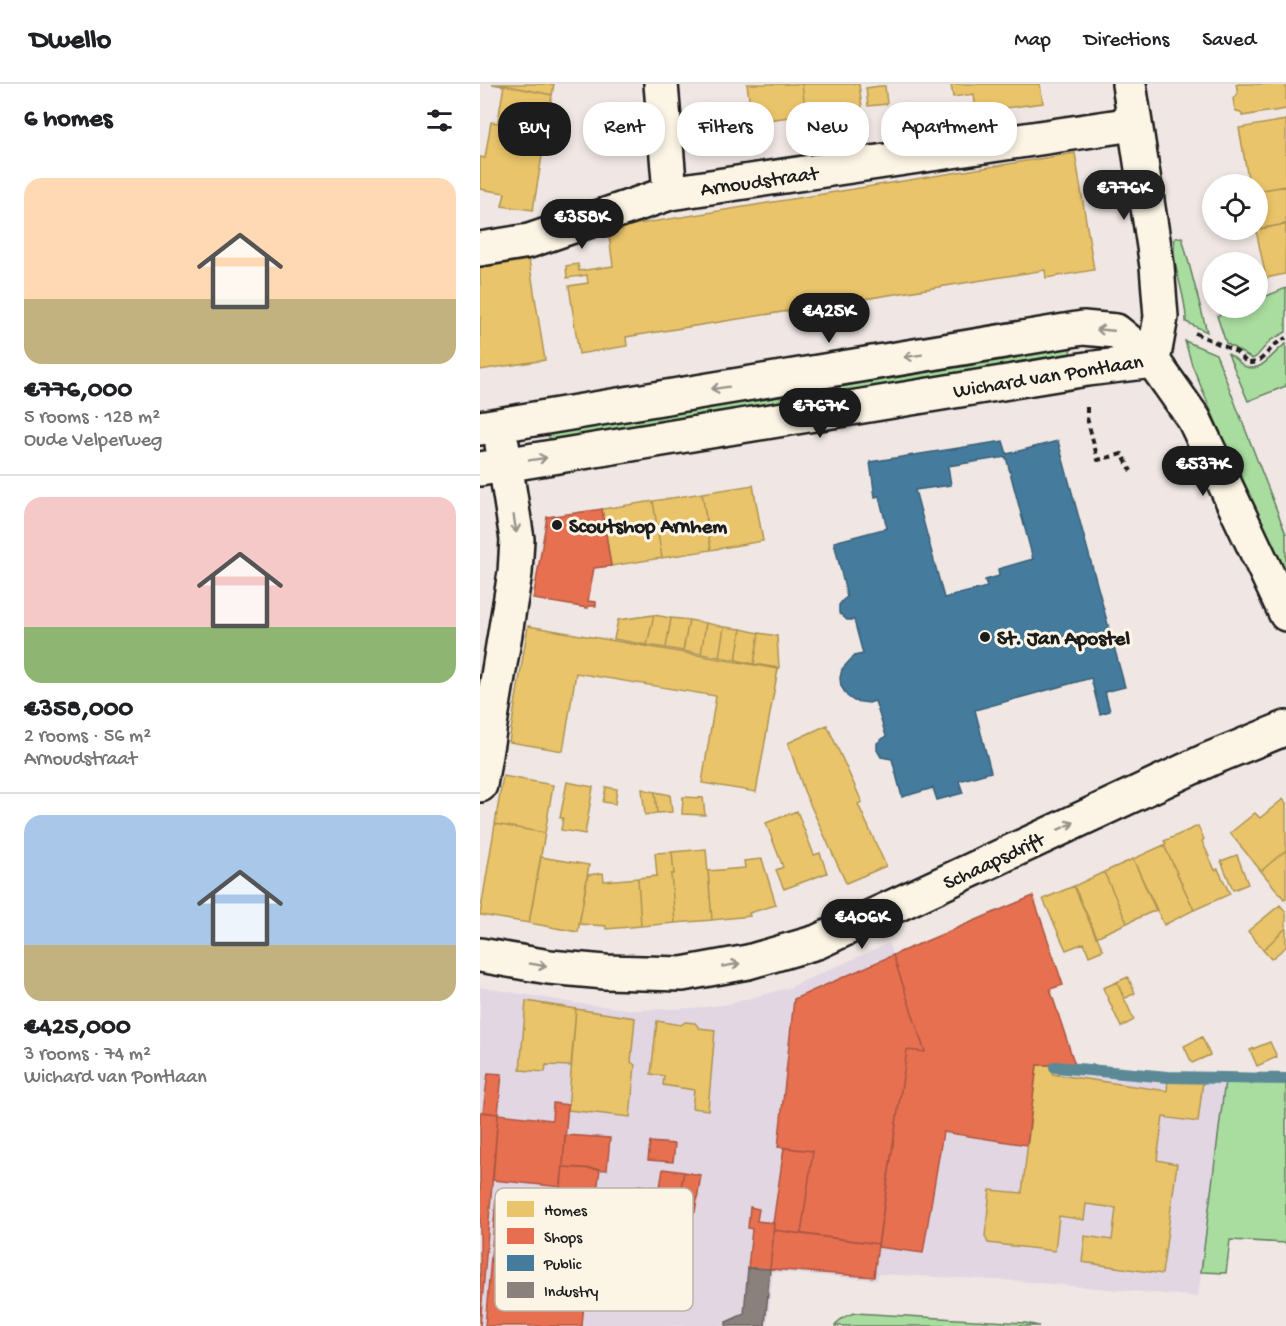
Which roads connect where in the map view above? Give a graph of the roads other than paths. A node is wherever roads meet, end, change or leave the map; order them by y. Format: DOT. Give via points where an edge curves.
graph roads {
  1 [pos="661,84"];
  2 [pos="1129,84"];
  3 [pos="1133,124"];
  4 [pos="670,193"];
  5 [pos="480,249"];
  6 [pos="1153,361"];
  7 [pos="489,426"];
  8 [pos="493,467"];
  9 [pos="1286,614"];
  10 [pos="1286,728"];
  11 [pos="480,785"];
  12 [pos="480,955"];
  1 -- 4 [label="street, Arnoudstraat"];
  2 -- 3 [label="street"];
  3 -- 4 [label="street, Arnoudstraat"];
  3 -- 6 [label="street" via="1157,266 1161,317"];
  4 -- 5 [label="street, Arnoudstraat" via="529,241"];
  6 -- 7 [label="street, Wichard van Pontlaan, one-way" via="1116,331 1083,328"];
  8 -- 6 [label="street, Wichard van Pontlaan, one-way"];
  6 -- 9 [label="street" via="1194,419"];
  7 -- 8 [label="street"];
  8 -- 11 [label="street, one-way" via="517,539 515,573"];
  12 -- 10 [label="street, Schaapsdrift, one-way" via="604,972 682,974 748,962 817,942 1210,759"];
}
